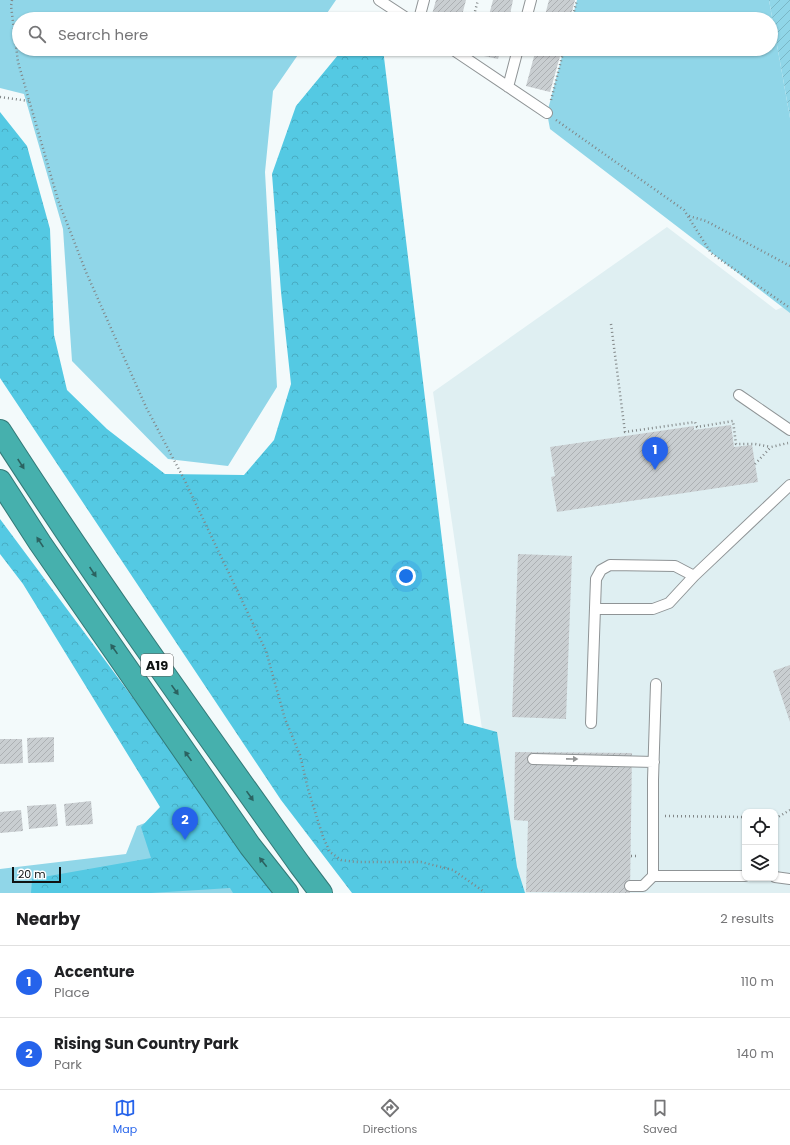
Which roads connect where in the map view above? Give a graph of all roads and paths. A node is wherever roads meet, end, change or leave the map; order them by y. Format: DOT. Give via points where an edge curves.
graph roads {
  1 [pos="12,0"];
  2 [pos="379,0"];
  3 [pos="424,0"];
  4 [pos="478,0"];
  5 [pos="530,0"];
  6 [pos="577,0"];
  7 [pos="397,12"];
  8 [pos="421,12"];
  9 [pos="475,12"];
  10 [pos="527,12"];
  11 [pos="574,12"];
  12 [pos="12,14"];
  13 [pos="17,56"];
  14 [pos="462,56"];
  15 [pos="516,56"];
  16 [pos="562,56"];
  17 [pos="508,87"];
  18 [pos="0,96"];
  19 [pos="29,101"];
  20 [pos="547,113"];
  21 [pos="688,216"];
  22 [pos="790,266"];
  23 [pos="790,308"];
  24 [pos="611,324"];
  25 [pos="739,395"];
  26 [pos="790,430"];
  27 [pos="0,431"];
  28 [pos="790,443"];
  29 [pos="771,447"];
  30 [pos="755,464"];
  31 [pos="0,481"];
  32 [pos="790,485"];
  33 [pos="694,576"];
  34 [pos="595,609"];
  35 [pos="656,684"];
  36 [pos="591,723"];
  37 [pos="533,759"];
  38 [pos="654,762"];
  39 [pos="790,810"];
  40 [pos="653,816"];
  41 [pos="742,817"];
  42 [pos="778,817"];
  43 [pos="640,850"];
  44 [pos="631,856"];
  45 [pos="653,876"];
  46 [pos="742,876"];
  47 [pos="778,877"];
  48 [pos="790,879"];
  49 [pos="630,886"];
  50 [pos="287,893"];
  51 [pos="321,893"];
  52 [pos="484,893"];
  1 -- 12 [label="path"];
  2 -- 7 [label="lane"];
  3 -- 8 [label="lane"];
  4 -- 9 [label="path"];
  5 -- 10 [label="lane"];
  6 -- 11 [label="path"];
  13 -- 19 [label="path"];
  14 -- 17 [label="lane"];
  15 -- 17 [label="lane"];
  16 -- 20 [label="path"];
  17 -- 20 [label="lane"];
  18 -- 19 [label="path"];
  19 -- 52 [label="path" via="58,200 86,272 146,407 185,481 266,651 285,719 300,755 320,830 330,852 341,860 421,862 453,870"];
  20 -- 21 [label="path" via="684,210"];
  21 -- 22 [label="path" via="706,221"];
  21 -- 23 [label="path" via="711,253"];
  24 -- 29 [label="path" via="625,432 695,422 697,427 733,421 736,444"];
  25 -- 26 [label="lane"];
  27 -- 51 [label="highway, A19, one-way" via="142,645"];
  28 -- 29 [label="path"];
  29 -- 30 [label="path"];
  50 -- 31 [label="highway, A19, one-way" via="246,839 40,543"];
  32 -- 33 [label="lane"];
  33 -- 34 [label="lane" via="669,603 652,609"];
  33 -- 34 [label="lane" via="675,566 610,565 601,570 596,579"];
  34 -- 36 [label="lane"];
  35 -- 38 [label="lane"];
  37 -- 38 [label="lane, one-way"];
  38 -- 40 [label="lane"];
  39 -- 42 [label="path"];
  40 -- 41 [label="path"];
  40 -- 45 [label="lane"];
  43 -- 44 [label="path" via="639,857"];
  45 -- 46 [label="lane"];
  45 -- 49 [label="lane" via="643,886"];
  47 -- 48 [label="lane"];
}
